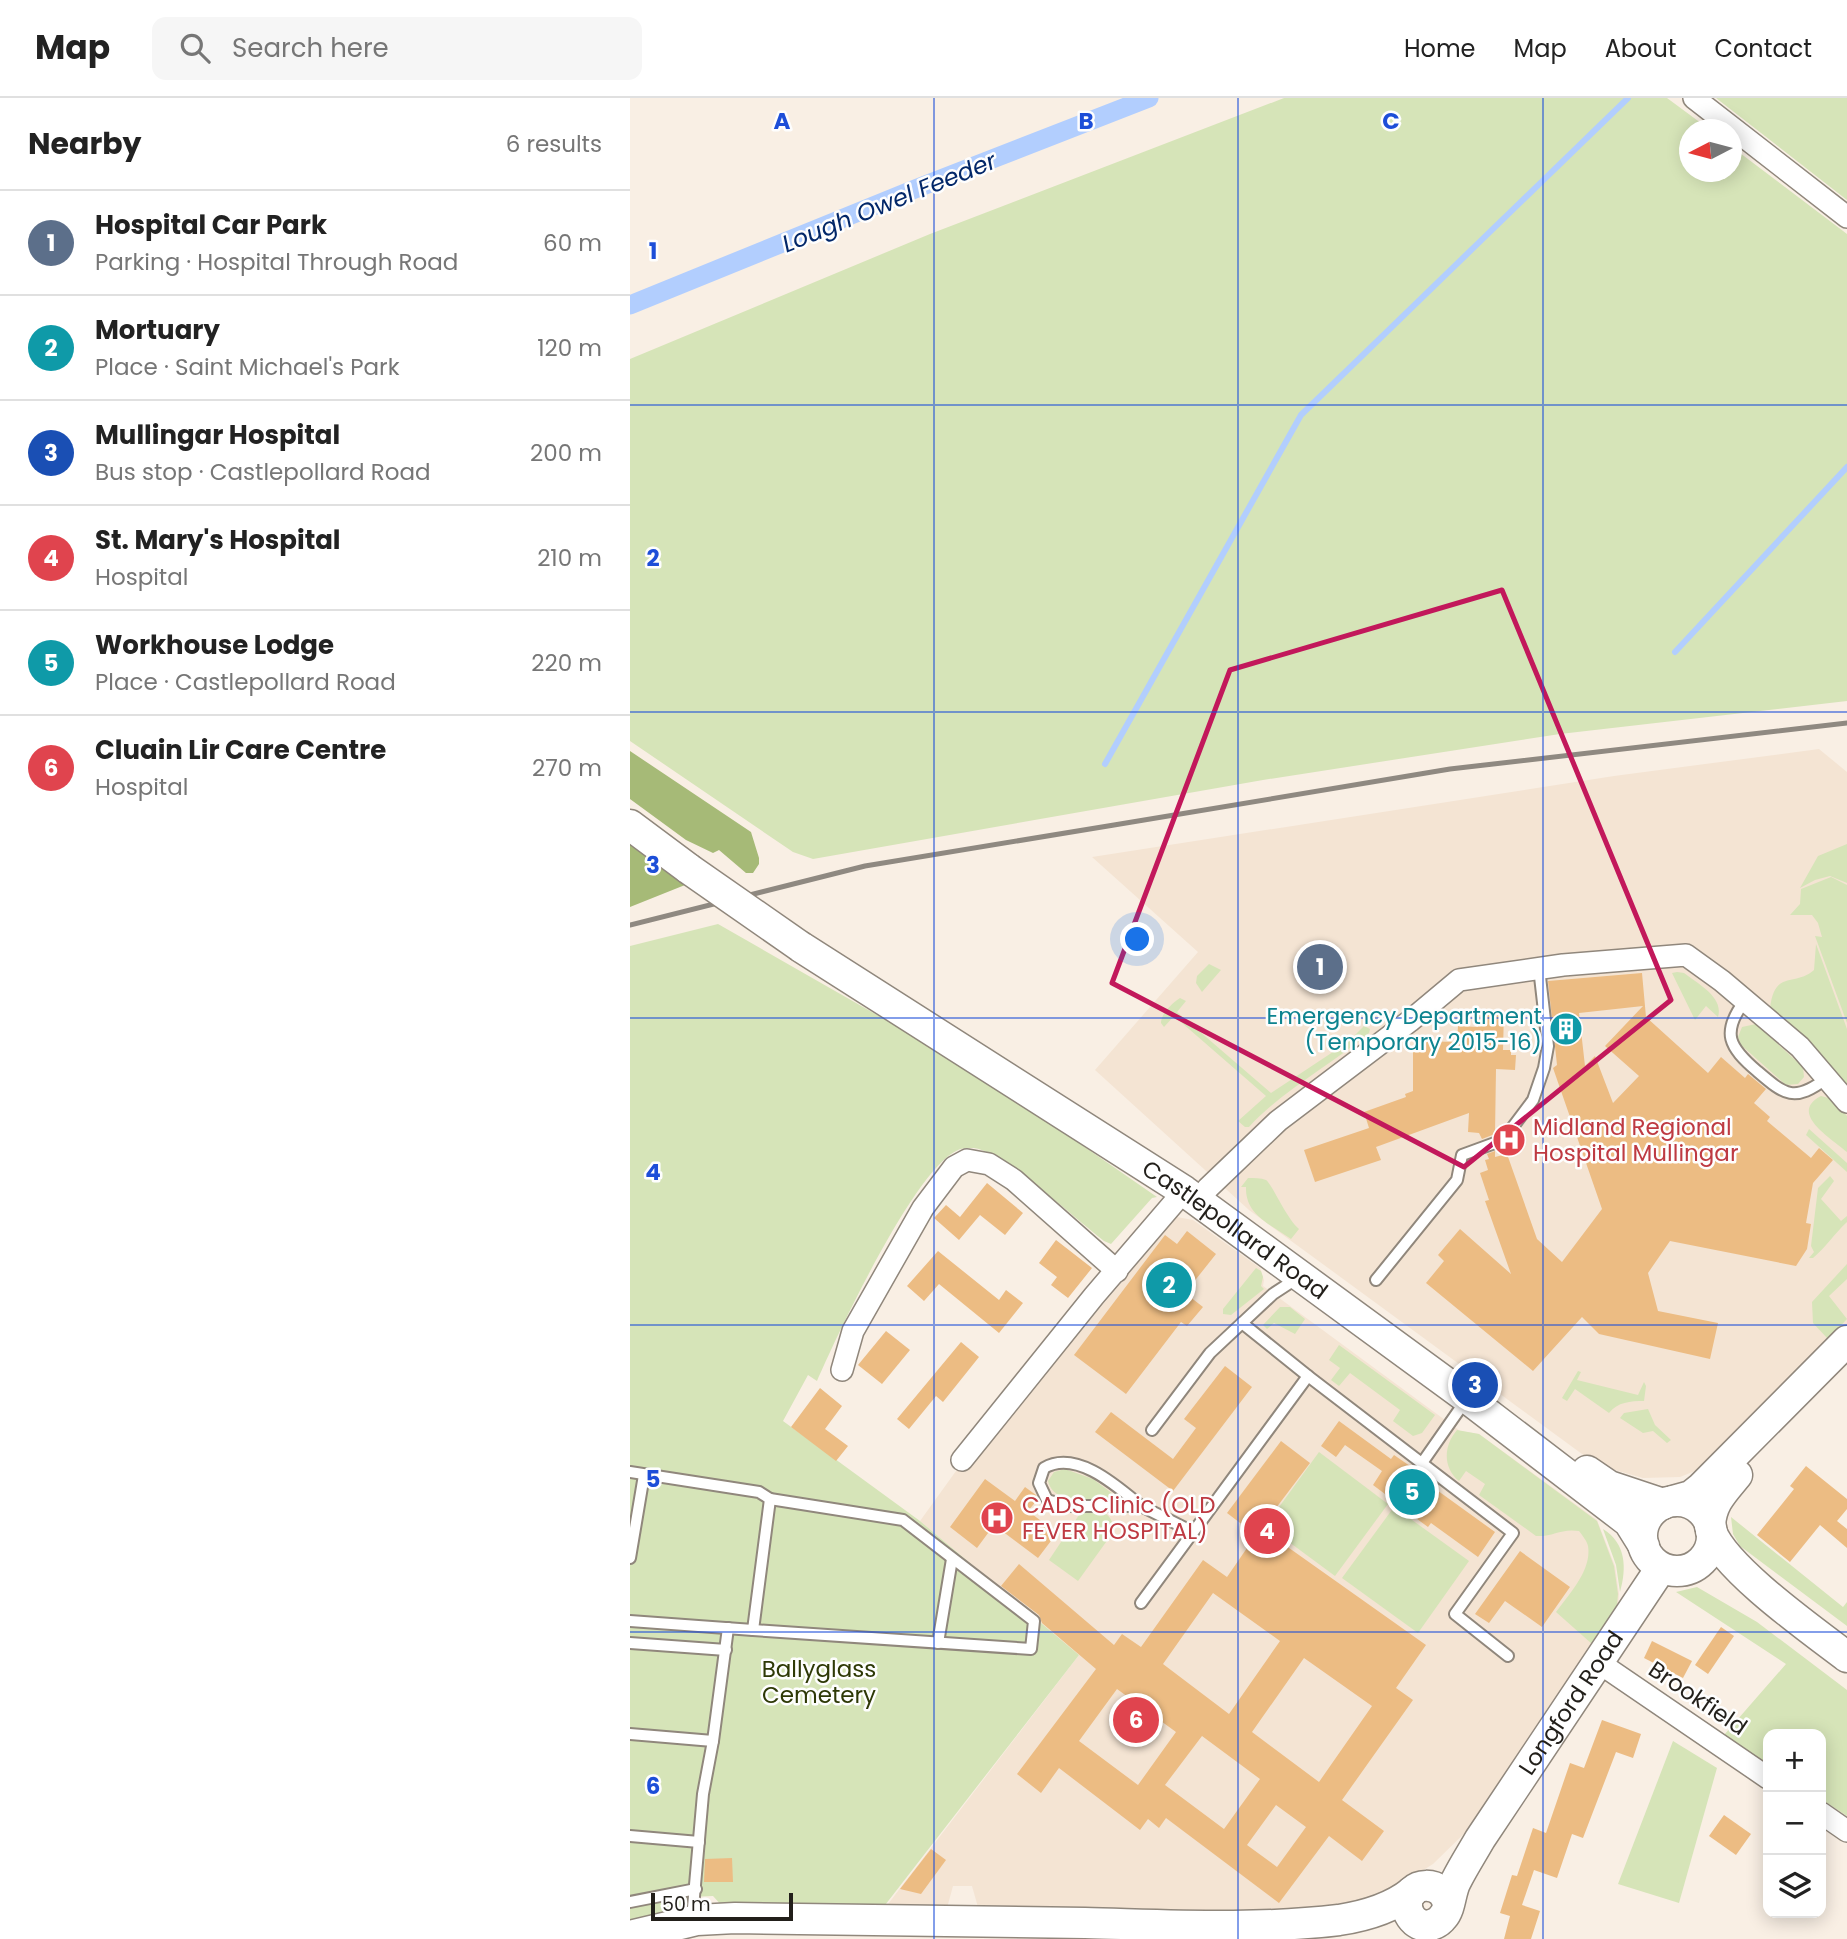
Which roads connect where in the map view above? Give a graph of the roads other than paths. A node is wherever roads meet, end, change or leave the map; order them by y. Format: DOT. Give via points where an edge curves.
graph roads {
  1 [pos="1694,98"];
  2 [pos="1847,217"];
  3 [pos="630,825"];
  4 [pos="1539,968"];
  5 [pos="1744,1002"];
  6 [pos="1827,1078"];
  7 [pos="1847,1102"];
  8 [pos="1196,1195"];
  9 [pos="1117,1271"];
  10 [pos="1304,1273"];
  11 [pos="1376,1280"];
  12 [pos="1242,1323"];
  13 [pos="1847,1341"];
  14 [pos="1847,1358"];
  15 [pos="842,1370"];
  16 [pos="1308,1376"];
  17 [pos="1470,1394"];
  18 [pos="1152,1430"];
  19 [pos="962,1460"];
  20 [pos="1422,1463"];
  21 [pos="630,1472"];
  22 [pos="644,1475"];
  23 [pos="770,1499"];
  24 [pos="1668,1503"];
  25 [pos="1141,1506"];
  26 [pos="1711,1528"];
  27 [pos="1193,1532"];
  28 [pos="1652,1557"];
  29 [pos="630,1558"];
  30 [pos="952,1559"];
  31 [pos="1694,1567"];
  32 [pos="1777,1602"];
  33 [pos="1141,1603"];
  34 [pos="630,1621"];
  35 [pos="728,1628"];
  36 [pos="753,1630"];
  37 [pos="630,1643"];
  38 [pos="938,1643"];
  39 [pos="726,1650"];
  40 [pos="1508,1656"];
  41 [pos="1847,1657"];
  42 [pos="1598,1662"];
  43 [pos="630,1734"];
  44 [pos="713,1741"];
  45 [pos="1763,1775"];
  46 [pos="1826,1816"];
  47 [pos="1847,1831"];
  48 [pos="630,1836"];
  49 [pos="699,1842"];
  50 [pos="696,1889"];
  51 [pos="630,1902"];
  52 [pos="1429,1915"];
  53 [pos="691,1922"];
  54 [pos="630,1936"];
  1 -- 2 [label="street"];
  3 -- 8 [label="main road, Castlepollard Road, bridge" via="801,947"];
  4 -- 5 [label="street" via="1686,955"];
  4 -- 8 [label="street" via="1460,980 1278,1121"];
  4 -- 11 [label="lane" via="1548,1046 1533,1100 1503,1140 1462,1155 1457,1180"];
  5 -- 6 [label="street" via="1800,1047"];
  5 -- 6 [label="lane" via="1732,1019 1730,1041 1749,1064 1778,1090 1790,1093 1803,1092"];
  6 -- 7 [label="street"];
  8 -- 9 [label="street"];
  8 -- 10 [label="main road, Castlepollard Road"];
  9 -- 15 [label="street" via="1014,1180 989,1164 967,1160 954,1167 923,1208 853,1331"];
  9 -- 19 [label="street"];
  10 -- 12 [label="lane"];
  10 -- 17 [label="main road, Castlepollard Road"];
  12 -- 16 [label="lane"];
  12 -- 18 [label="lane" via="1210,1353"];
  13 -- 24 [label="main road" via="1702,1488"];
  14 -- 26 [label="main road" via="1756,1452 1715,1502"];
  16 -- 20 [label="lane"];
  16 -- 27 [label="lane"];
  17 -- 20 [label="lane"];
  17 -- 24 [label="main road" via="1609,1486"];
  17 -- 28 [label="main road, Castlepollard Road" via="1629,1522"];
  20 -- 40 [label="lane" via="1513,1533 1455,1614"];
  21 -- 22 [label="lane"];
  22 -- 23 [label="lane" via="758,1492"];
  22 -- 29 [label="lane"];
  23 -- 30 [label="lane" via="903,1520"];
  23 -- 36 [label="lane"];
  24 -- 26 [label="main road" via="1694,1506"];
  24 -- 28 [label="main road" via="1654,1508 1642,1529"];
  25 -- 25 [label="lane" via="1068,1506 1047,1500 1039,1483 1044,1468 1055,1461 1074,1464"];
  25 -- 27 [label="lane"];
  26 -- 31 [label="main road" via="1708,1552"];
  26 -- 32 [label="main road" via="1723,1550"];
  27 -- 33 [label="lane"];
  28 -- 31 [label="main road" via="1672,1571"];
  28 -- 42 [label="main road, Longford Road"];
  30 -- 38 [label="lane"];
  30 -- 38 [label="lane" via="1034,1622 1031,1649"];
  31 -- 32 [label="main road"];
  32 -- 41 [label="main road"];
  34 -- 35 [label="lane"];
  35 -- 36 [label="lane"];
  35 -- 39 [label="lane"];
  36 -- 38 [label="lane"];
  37 -- 39 [label="lane"];
  39 -- 44 [label="lane"];
  42 -- 45 [label="street, Brookfield"];
  42 -- 52 [label="main road, Longford Road" via="1480,1839 1451,1871"];
  43 -- 44 [label="lane"];
  44 -- 49 [label="lane"];
  46 -- 47 [label="street"];
  48 -- 49 [label="lane"];
  49 -- 50 [label="lane"];
  50 -- 51 [label="lane"];
  50 -- 53 [label="lane"];
  52 -- 53 [label="main road, Longford Road" via="1401,1901 1342,1919 1241,1925 735,1918"];
  53 -- 54 [label="main road, Longford Road"];
}
